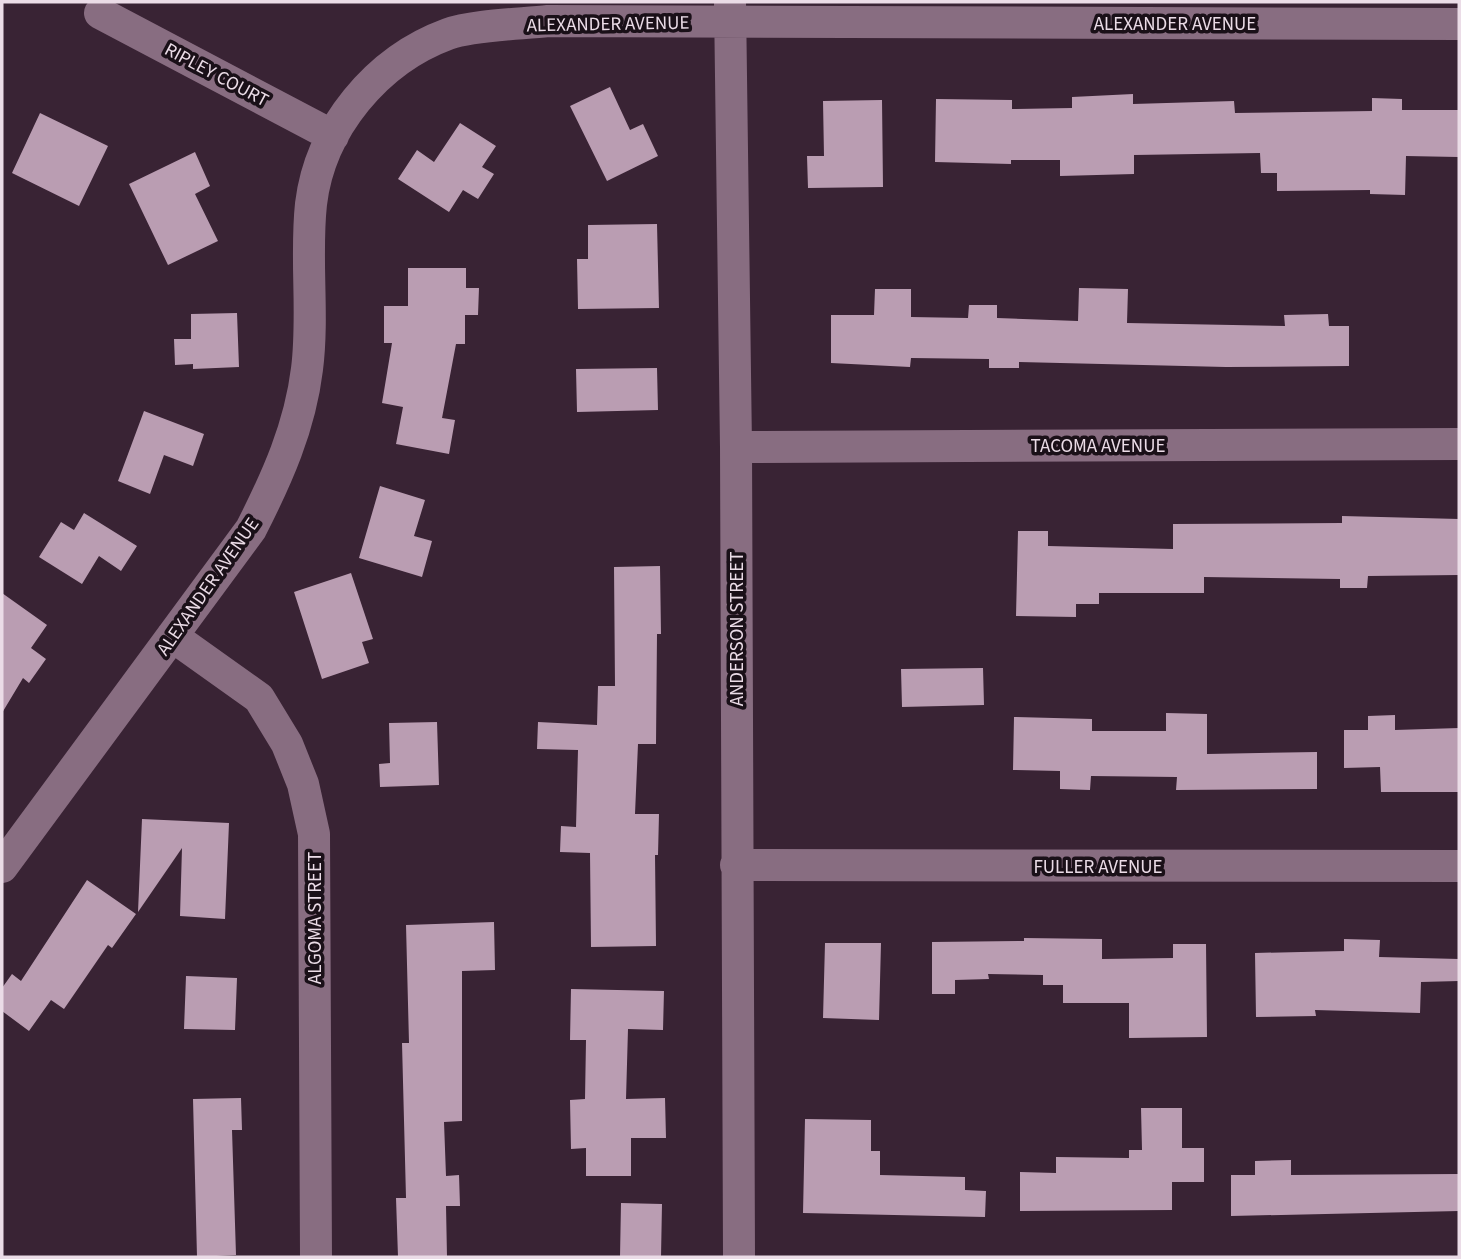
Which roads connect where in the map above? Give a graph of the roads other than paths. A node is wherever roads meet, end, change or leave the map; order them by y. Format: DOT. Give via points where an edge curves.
graph roads {
  1 [pos="730,11"];
  2 [pos="100,13"];
  3 [pos="1459,24"];
  4 [pos="333,136"];
  5 [pos="1459,444"];
  6 [pos="736,447"];
  7 [pos="172,636"];
  8 [pos="736,865"];
  9 [pos="1459,866"];
  10 [pos="2,867"];
  11 [pos="316,1257"];
  12 [pos="738,1257"];
  1 -- 3 [label="street, ALEXANDER AVENUE"];
  1 -- 4 [label="street, ALEXANDER AVENUE" via="548,21 450,33 399,58 360,95"];
  1 -- 6 [label="street, ANDERSON STREET"];
  2 -- 4 [label="street, RIPLEY COURT"];
  4 -- 7 [label="street, ALEXANDER AVENUE" via="311,205 307,370 292,440 251,529"];
  5 -- 6 [label="street, TACOMA AVENUE"];
  6 -- 8 [label="street, ANDERSON STREET"];
  7 -- 10 [label="street, ALEXANDER AVENUE"];
  7 -- 11 [label="street, ALGOMA STREET" via="259,698 287,744 303,784 314,834"];
  8 -- 9 [label="street, FULLER AVENUE"];
  8 -- 12 [label="street, ANDERSON STREET"];
}
